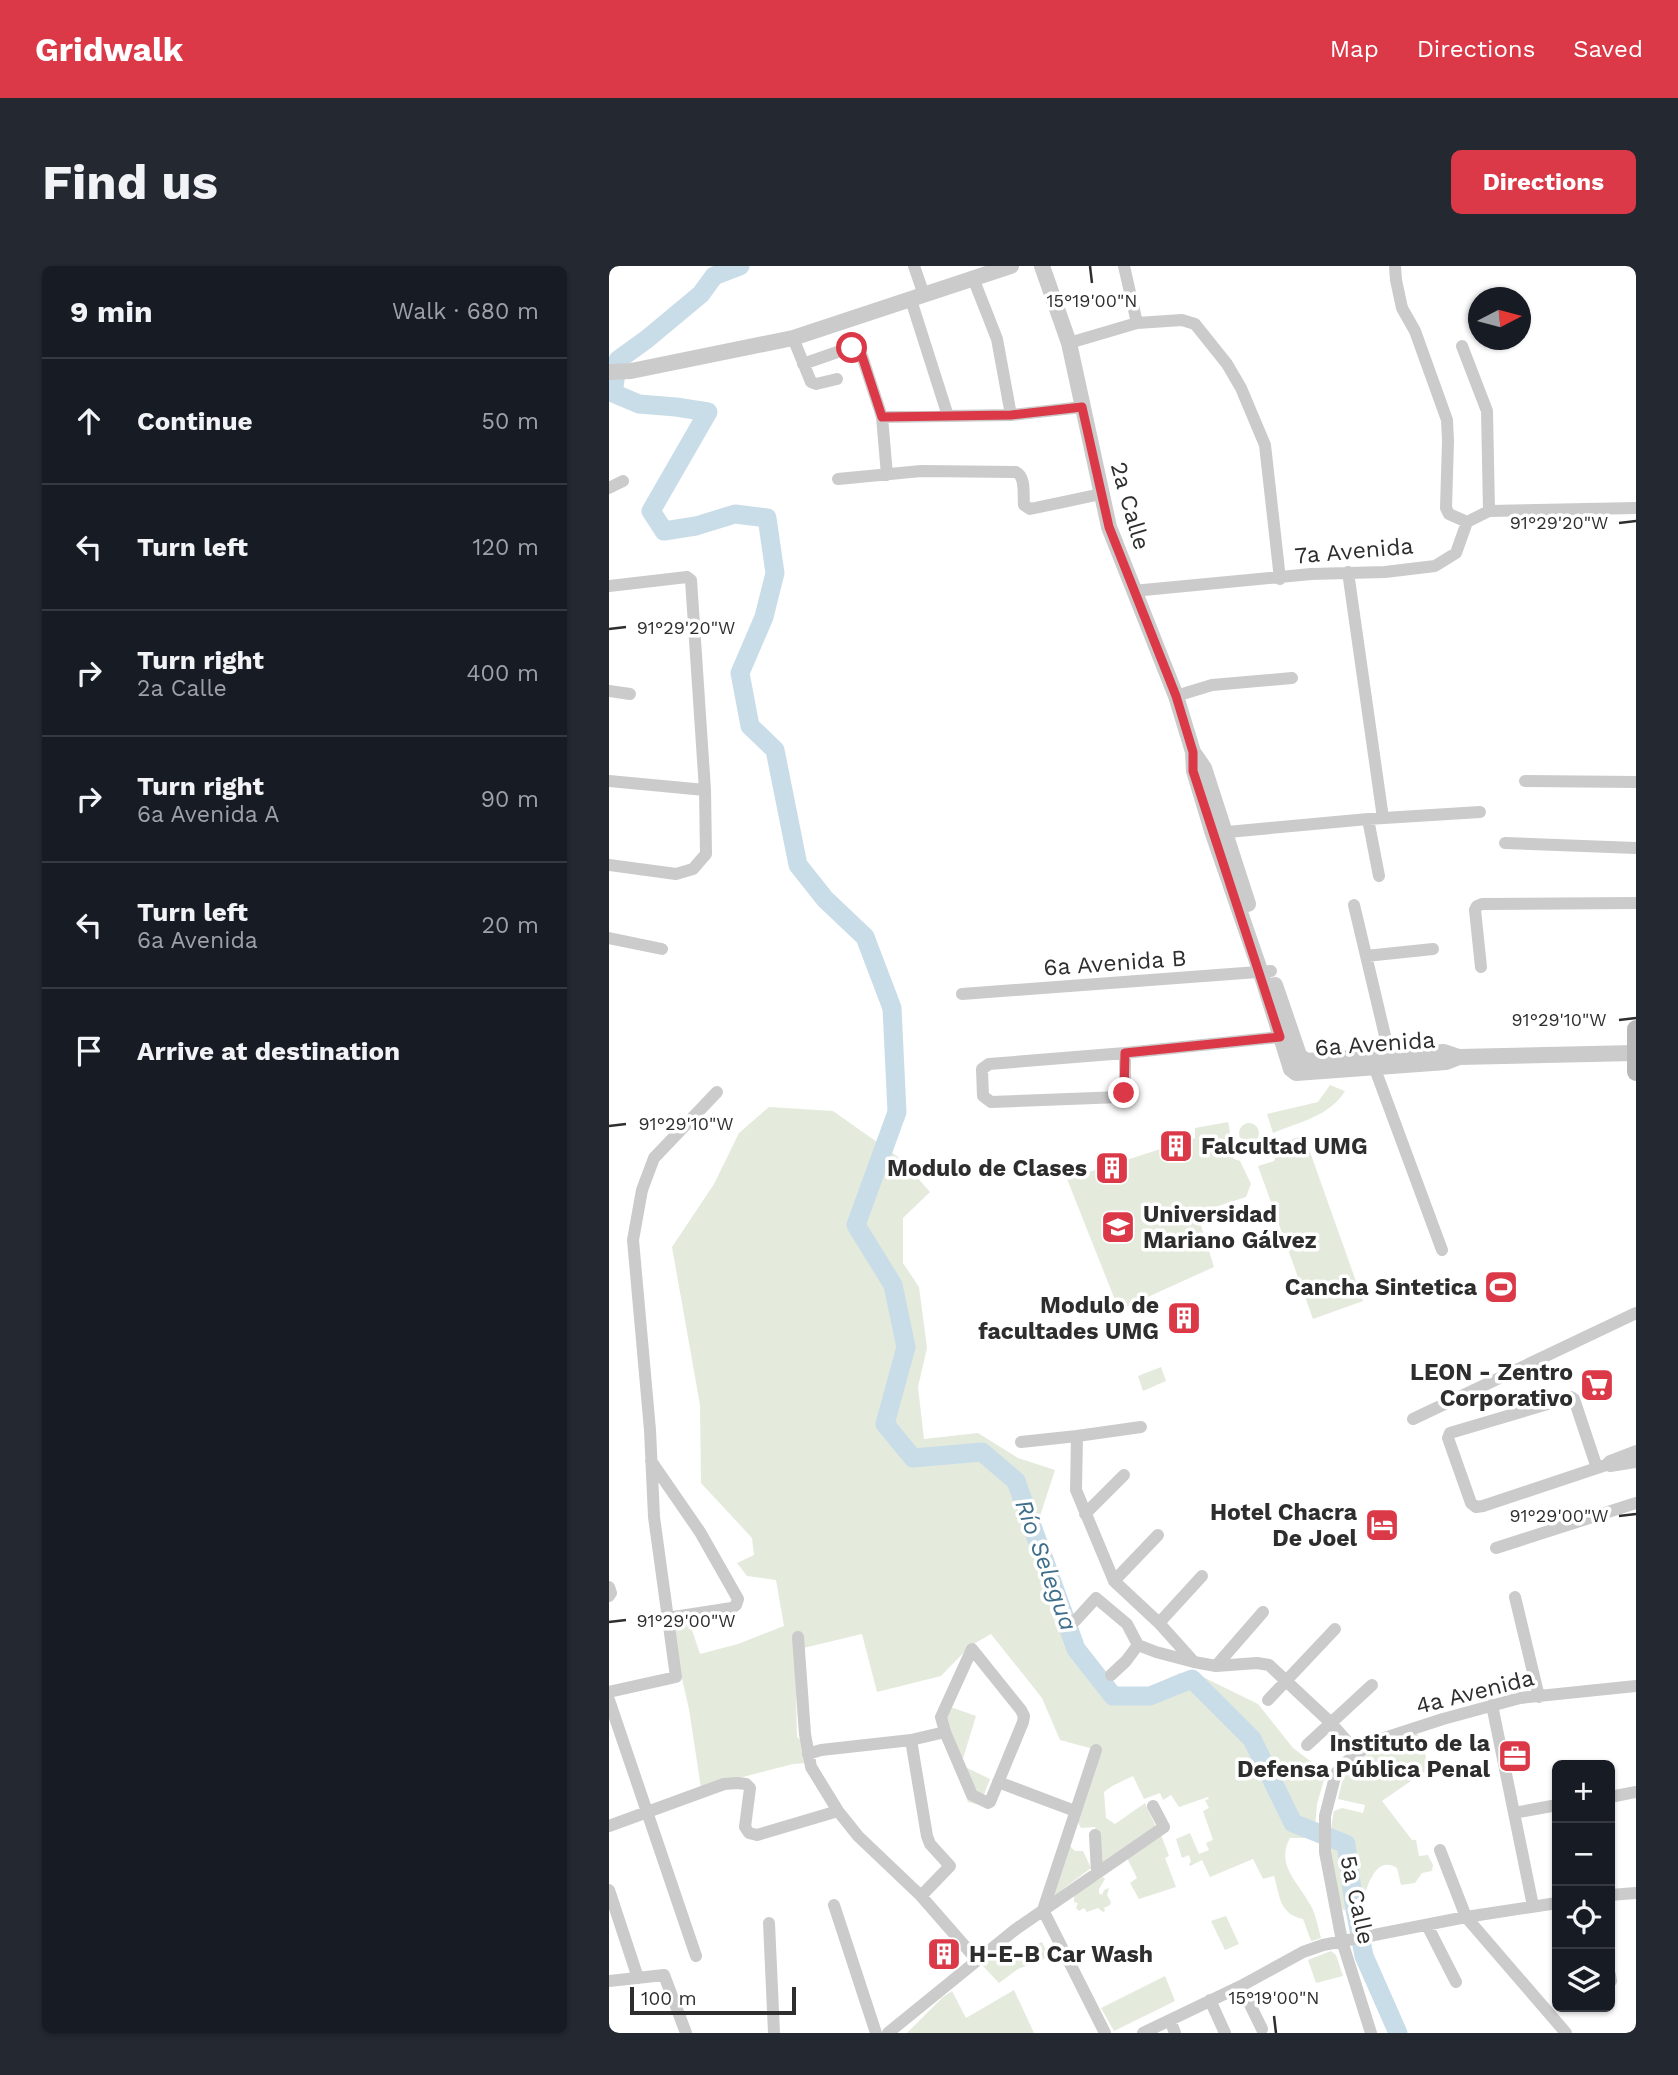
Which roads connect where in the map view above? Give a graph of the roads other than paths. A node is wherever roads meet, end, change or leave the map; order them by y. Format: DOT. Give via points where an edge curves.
graph roads {
  1 [pos="914,266"];
  2 [pos="1011,266"];
  3 [pos="1042,266"];
  4 [pos="1124,266"];
  5 [pos="1395,266"];
  6 [pos="973,278"];
  7 [pos="917,297"];
  8 [pos="1137,323"];
  9 [pos="793,338"];
  10 [pos="1069,343"];
  11 [pos="1462,346"];
  12 [pos="803,364"];
  13 [pos="610,372"];
  14 [pos="837,379"];
  15 [pos="1082,407"];
  16 [pos="1011,415"];
  17 [pos="948,416"];
  18 [pos="882,417"];
  19 [pos="887,475"];
  20 [pos="838,479"];
  21 [pos="623,481"];
  22 [pos="609,488"];
  23 [pos="1101,494"];
  24 [pos="1636,508"];
  25 [pos="1489,511"];
  26 [pos="1467,522"];
  27 [pos="1348,572"];
  28 [pos="1280,579"];
  29 [pos="609,586"];
  30 [pos="1133,591"];
  31 [pos="1292,678"];
  32 [pos="609,691"];
  33 [pos="631,694"];
  34 [pos="1176,696"];
  35 [pos="609,781"];
  36 [pos="1525,781"];
  37 [pos="1636,782"];
  38 [pos="705,790"];
  39 [pos="1480,812"];
  40 [pos="1383,818"];
  41 [pos="1368,819"];
  42 [pos="1219,833"];
  43 [pos="1505,843"];
  44 [pos="1636,848"];
  45 [pos="609,865"];
  46 [pos="1379,876"];
  47 [pos="1636,903"];
  48 [pos="1354,905"];
  49 [pos="609,938"];
  50 [pos="662,949"];
  51 [pos="1433,949"];
  52 [pos="1366,956"];
  53 [pos="1481,967"];
  54 [pos="1266,972"];
  55 [pos="963,994"];
  56 [pos="1636,1029"];
  57 [pos="1280,1037"];
  58 [pos="1635,1047"];
  59 [pos="1125,1053"];
  60 [pos="1391,1061"];
  61 [pos="1299,1067"];
  62 [pos="1375,1069"];
  63 [pos="1636,1072"];
  64 [pos="717,1091"];
  65 [pos="1442,1250"];
  66 [pos="1636,1313"];
  67 [pos="1413,1419"];
  68 [pos="1141,1427"];
  69 [pos="1077,1436"];
  70 [pos="1021,1442"];
  71 [pos="1636,1451"];
  72 [pos="651,1461"];
  73 [pos="1636,1462"];
  74 [pos="1602,1467"];
  75 [pos="1124,1475"];
  76 [pos="1636,1503"];
  77 [pos="1085,1514"];
  78 [pos="1158,1535"];
  79 [pos="1496,1548"];
  80 [pos="1202,1576"];
  81 [pos="1114,1581"];
  82 [pos="609,1587"];
  83 [pos="609,1597"];
  84 [pos="1515,1597"];
  85 [pos="1262,1612"];
  86 [pos="667,1618"];
  87 [pos="1075,1621"];
  88 [pos="1159,1623"];
  89 [pos="1335,1629"];
  90 [pos="798,1637"];
  91 [pos="1138,1645"];
  92 [pos="1194,1662"];
  93 [pos="1216,1665"];
  94 [pos="1111,1675"];
  95 [pos="1285,1680"];
  96 [pos="1372,1685"];
  97 [pos="1636,1686"];
  98 [pos="609,1692"];
  99 [pos="1539,1697"];
  100 [pos="609,1700"];
  101 [pos="1268,1700"];
  102 [pos="1492,1705"];
  103 [pos="1331,1723"];
  104 [pos="945,1732"];
  105 [pos="911,1740"];
  106 [pos="1307,1745"];
  107 [pos="1096,1749"];
  108 [pos="1357,1753"];
  109 [pos="808,1754"];
  110 [pos="1336,1773"];
  111 [pos="998,1782"];
  112 [pos="1636,1792"];
  113 [pos="1615,1796"];
  114 [pos="1153,1805"];
  115 [pos="1552,1806"];
  116 [pos="648,1810"];
  117 [pos="838,1811"];
  118 [pos="1075,1811"];
  119 [pos="1514,1813"];
  120 [pos="609,1826"];
  121 [pos="1095,1835"];
  122 [pos="1440,1850"];
  123 [pos="1097,1873"];
  124 [pos="609,1890"];
  125 [pos="1636,1893"];
  126 [pos="1615,1895"];
  127 [pos="921,1896"];
  128 [pos="1552,1904"];
  129 [pos="834,1905"];
  130 [pos="1533,1906"];
  131 [pos="1043,1910"];
  132 [pos="1466,1917"];
  133 [pos="769,1923"];
  134 [pos="1427,1925"];
  135 [pos="1342,1941"];
  136 [pos="696,1955"];
  137 [pos="977,1959"];
  138 [pos="638,1978"];
  139 [pos="609,1981"];
  140 [pos="1456,1982"];
  141 [pos="1241,1986"];
  142 [pos="1210,2000"];
  143 [pos="1170,2020"];
  144 [pos="1262,2029"];
  145 [pos="687,2033"];
  146 [pos="774,2033"];
  147 [pos="876,2033"];
  148 [pos="888,2033"];
  149 [pos="1105,2033"];
  150 [pos="1143,2033"];
  151 [pos="1175,2033"];
  152 [pos="1225,2033"];
  153 [pos="1371,2033"];
  154 [pos="1566,2033"];
  1 -- 7 [label="street"];
  2 -- 6 [label="street"];
  3 -- 10 [label="street, 2a Calle"];
  4 -- 8 [label="street"];
  5 -- 26 [label="street" via="1402,308 1447,420 1446,508"];
  6 -- 7 [label="street"];
  6 -- 16 [label="street" via="996,339"];
  7 -- 9 [label="street"];
  7 -- 17 [label="street"];
  8 -- 10 [label="street"];
  8 -- 28 [label="street" via="1182,320 1195,324 1237,380 1265,446"];
  9 -- 12 [label="street"];
  9 -- 13 [label="street"];
  10 -- 15 [label="street, 2a Calle"];
  11 -- 25 [label="street" via="1487,411"];
  12 -- 14 [label="street" via="811,382"];
  12 -- 18 [label="street" via="846,349 858,350"];
  15 -- 16 [label="street"];
  15 -- 23 [label="street, 2a Calle"];
  16 -- 17 [label="street"];
  17 -- 18 [label="street"];
  18 -- 19 [label="street"];
  19 -- 20 [label="street"];
  19 -- 23 [label="street" via="1016,472 1023,480 1024,505 1030,509"];
  21 -- 22 [label="street"];
  23 -- 30 [label="street, 2a Calle"];
  24 -- 25 [label="street"];
  25 -- 26 [label="street"];
  26 -- 27 [label="street, 7a Avenida" via="1456,553 1434,566"];
  27 -- 28 [label="street, 7a Avenida"];
  27 -- 40 [label="street"];
  28 -- 30 [label="street, 7a Avenida"];
  29 -- 38 [label="street" via="691,580"];
  30 -- 34 [label="street, 2a Calle"];
  31 -- 34 [label="street" via="1212,685"];
  32 -- 33 [label="street"];
  34 -- 42 [label="street, 2a Calle" via="1193,752 1204,768"];
  35 -- 38 [label="street"];
  36 -- 37 [label="street"];
  38 -- 45 [label="street" via="706,855 694,869 676,874"];
  39 -- 40 [label="street"];
  40 -- 41 [label="street"];
  41 -- 42 [label="street"];
  41 -- 46 [label="street"];
  42 -- 54 [label="street, 2a Calle"];
  43 -- 44 [label="street"];
  47 -- 53 [label="street" via="1477,906"];
  48 -- 52 [label="street"];
  49 -- 50 [label="street"];
  51 -- 52 [label="street"];
  52 -- 60 [label="street"];
  54 -- 55 [label="street, 6a Avenida B"];
  54 -- 57 [label="street, 2a Calle"];
  54 -- 61 [label="street, 2a Calle" via="1299,1055"];
  56 -- 58 [label="main road"];
  57 -- 59 [label="street"];
  57 -- 61 [label="street, 2a Calle"];
  58 -- 60 [label="street, 6a Avenida" via="1459,1057 1446,1062"];
  58 -- 63 [label="main road"];
  59 -- 59 [label="street" via="1121,1097 991,1102 983,1096 982,1069 989,1063"];
  60 -- 61 [label="street, 6a Avenida"];
  60 -- 62 [label="street, 6a Avenida"];
  61 -- 62 [label="street, 6a Avenida"];
  62 -- 65 [label="street"];
  64 -- 72 [label="street" via="654,1158 638,1205 633,1240"];
  66 -- 67 [label="street"];
  68 -- 69 [label="street"];
  69 -- 70 [label="street"];
  69 -- 77 [label="street" via="1076,1490"];
  71 -- 74 [label="street"];
  72 -- 86 [label="street"];
  72 -- 86 [label="street" via="700,1532 738,1599 732,1608"];
  73 -- 74 [label="street"];
  74 -- 74 [label="street" via="1476,1507 1448,1438 1450,1433 1571,1397"];
  75 -- 77 [label="street"];
  76 -- 79 [label="street"];
  77 -- 81 [label="street"];
  78 -- 81 [label="street"];
  80 -- 88 [label="street"];
  81 -- 88 [label="street"];
  82 -- 83 [label="street"];
  84 -- 99 [label="street"];
  85 -- 93 [label="street"];
  86 -- 98 [label="street" via="676,1678"];
  87 -- 91 [label="street" via="1096,1598 1127,1624"];
  88 -- 92 [label="street"];
  89 -- 95 [label="street"];
  90 -- 109 [label="street"];
  91 -- 92 [label="street"];
  91 -- 94 [label="street"];
  92 -- 93 [label="street"];
  93 -- 95 [label="street" via="1269,1665"];
  95 -- 101 [label="street"];
  95 -- 103 [label="street"];
  96 -- 103 [label="street"];
  97 -- 99 [label="street, 4a Avenida"];
  99 -- 102 [label="street, 4a Avenida"];
  100 -- 116 [label="street"];
  102 -- 108 [label="street, 4a Avenida" via="1394,1734"];
  102 -- 119 [label="street"];
  103 -- 106 [label="street"];
  103 -- 108 [label="street"];
  104 -- 105 [label="street"];
  104 -- 111 [label="street" via="972,1796 989,1803"];
  104 -- 111 [label="street" via="941,1715 972,1649 1024,1716"];
  105 -- 109 [label="street"];
  105 -- 127 [label="street" via="927,1836 950,1866"];
  107 -- 118 [label="street"];
  108 -- 110 [label="street, 4a Avenida"];
  109 -- 117 [label="street"];
  110 -- 135 [label="street, 5a Calle" via="1324,1830"];
  111 -- 118 [label="street"];
  112 -- 113 [label="street"];
  114 -- 123 [label="street" via="1164,1828"];
  115 -- 119 [label="street"];
  116 -- 117 [label="street" via="737,1783 750,1788 745,1828 749,1833 757,1835"];
  116 -- 120 [label="street"];
  116 -- 136 [label="street"];
  117 -- 127 [label="street"];
  118 -- 131 [label="street"];
  119 -- 130 [label="street"];
  121 -- 123 [label="street"];
  122 -- 132 [label="street"];
  123 -- 131 [label="street"];
  124 -- 138 [label="street"];
  125 -- 126 [label="street"];
  127 -- 137 [label="street"];
  128 -- 130 [label="street"];
  129 -- 147 [label="street"];
  130 -- 132 [label="street"];
  131 -- 137 [label="street"];
  131 -- 149 [label="street"];
  132 -- 134 [label="street"];
  132 -- 154 [label="street"];
  133 -- 146 [label="street"];
  134 -- 135 [label="street"];
  134 -- 140 [label="street"];
  135 -- 141 [label="street" via="1303,1952"];
  135 -- 153 [label="street, 5a Calle"];
  137 -- 148 [label="street"];
  138 -- 139 [label="street"];
  138 -- 145 [label="street" via="665,1977"];
  141 -- 142 [label="street"];
  141 -- 144 [label="street"];
  142 -- 143 [label="street"];
  142 -- 152 [label="street"];
  143 -- 150 [label="street"];
  143 -- 151 [label="street"];
}
